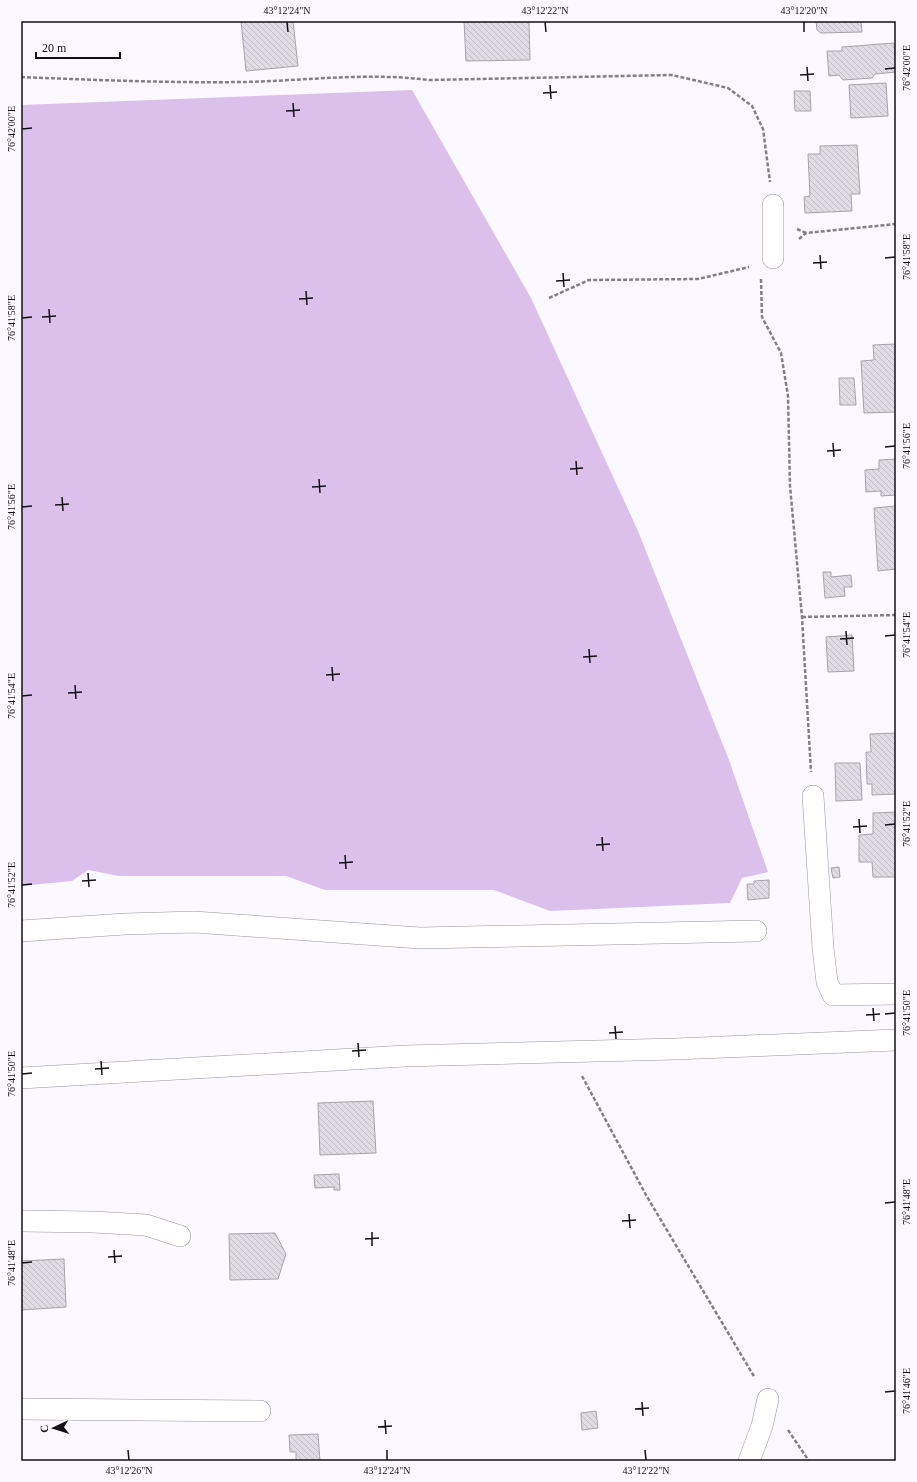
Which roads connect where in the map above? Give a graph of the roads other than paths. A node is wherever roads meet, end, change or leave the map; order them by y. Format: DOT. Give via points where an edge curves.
graph roads {
  1 [pos="773,205"];
  2 [pos="770,260"];
  3 [pos="813,796"];
  4 [pos="21,931"];
  5 [pos="756,931"];
  6 [pos="896,994"];
  7 [pos="896,1040"];
  8 [pos="21,1078"];
  9 [pos="21,1221"];
  10 [pos="180,1236"];
  11 [pos="768,1399"];
  12 [pos="21,1409"];
  13 [pos="260,1411"];
  14 [pos="749,1461"];
  1 -- 2 [label="street"];
  3 -- 6 [label="street" via="827,982 833,995"];
  4 -- 5 [label="street" via="194,922 420,938"];
  7 -- 8 [label="street" via="405,1056"];
  9 -- 10 [label="street" via="146,1225"];
  11 -- 14 [label="street" via="762,1426"];
  12 -- 13 [label="street"];
}
